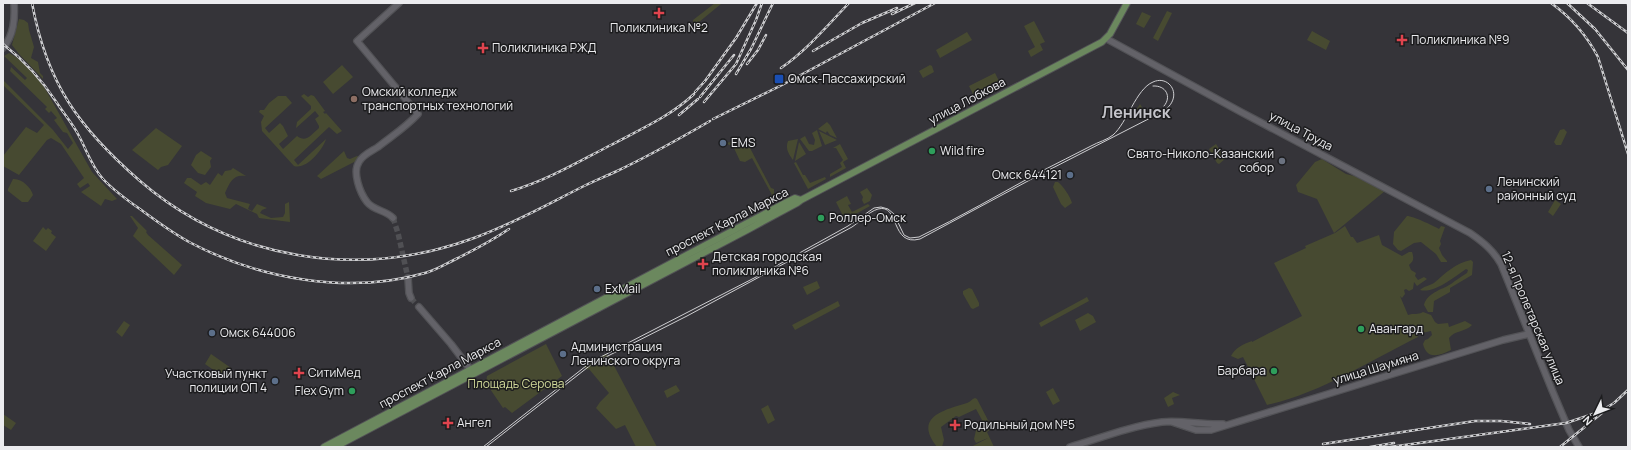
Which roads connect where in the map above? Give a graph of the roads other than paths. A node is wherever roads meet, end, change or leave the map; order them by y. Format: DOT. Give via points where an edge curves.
graph roads {
  1 [pos="14,3"];
  2 [pos="399,3"];
  3 [pos="1127,3"];
  4 [pos="1107,39"];
  5 [pos="3,48"];
  6 [pos="801,200"];
  7 [pos="393,218"];
  8 [pos="1485,243"];
  9 [pos="408,278"];
  10 [pos="411,298"];
  11 [pos="419,307"];
  12 [pos="1529,334"];
  13 [pos="472,372"];
  14 [pos="1172,422"];
  15 [pos="1204,424"];
  16 [pos="1229,424"];
  17 [pos="1203,431"];
  18 [pos="324,447"];
  19 [pos="335,447"];
  20 [pos="1070,447"];
  21 [pos="1579,447"];
  1 -- 5 [label="main road" via="12,33"];
  2 -- 7 [label="main road" via="357,40 418,114 401,130 359,160 357,166 356,172 363,196 372,206"];
  3 -- 4 [label="main road"];
  4 -- 6 [label="main road, улица Лобкова"];
  4 -- 8 [label="main road, улица Труда"];
  6 -- 13 [label="main road, проспект Карла Маркса" via="795,198"];
  8 -- 12 [label="main road, 12-я Пролетарская улица" via="1501,264"];
  9 -- 10 [label="main road"];
  11 -- 13 [label="main road"];
  12 -- 16 [label="main road, улица Шаумяна"];
  12 -- 21 [label="main road, 12-я Пролетарская улица" via="1569,430"];
  13 -- 18 [label="main road, проспект Карла Маркса"];
  13 -- 19 [label="main road, проспект Карла Маркса"];
  14 -- 15 [label="main road, улица Шаумяна"];
  14 -- 17 [label="main road, улица Шаумяна"];
  14 -- 20 [label="main road" via="1149,424"];
  15 -- 16 [label="main road, улица Шаумяна"];
  15 -- 17 [label="main road" via="1206,429"];
  16 -- 17 [label="main road, улица Шаумяна"];
}
